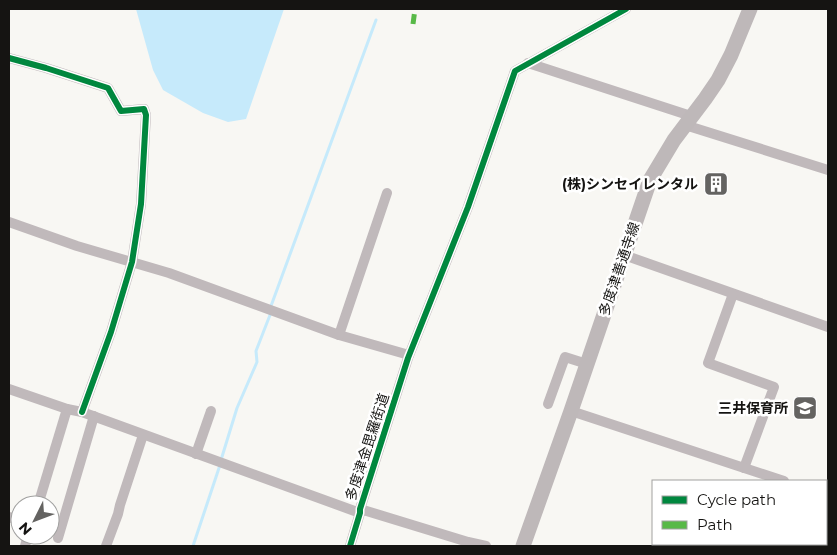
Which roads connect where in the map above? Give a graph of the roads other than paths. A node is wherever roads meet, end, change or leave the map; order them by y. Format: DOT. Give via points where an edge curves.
graph roads {
  1 [pos="626,9"];
  2 [pos="750,9"];
  3 [pos="9,58"];
  4 [pos="528,63"];
  5 [pos="688,121"];
  6 [pos="828,170"];
  7 [pos="387,193"];
  8 [pos="9,222"];
  9 [pos="624,255"];
  10 [pos="132,262"];
  11 [pos="733,294"];
  12 [pos="828,327"];
  13 [pos="339,335"];
  14 [pos="409,355"];
  15 [pos="587,364"];
  16 [pos="9,389"];
  17 [pos="548,404"];
  18 [pos="67,409"];
  19 [pos="571,411"];
  20 [pos="82,412"];
  21 [pos="211,412"];
  22 [pos="94,416"];
  23 [pos="143,434"];
  24 [pos="196,454"];
  25 [pos="744,468"];
  26 [pos="781,480"];
  27 [pos="41,495"];
  28 [pos="360,511"];
  29 [pos="60,534"];
  30 [pos="106,546"];
  31 [pos="350,546"];
  32 [pos="486,546"];
  33 [pos="523,546"];
  1 -- 4 [label="street, 多度津金毘羅街道"];
  2 -- 5 [label="main road, 多度津善通寺線" via="718,80"];
  3 -- 10 [label="street" via="108,88 120,111 144,109 141,204"];
  4 -- 5 [label="street"];
  4 -- 14 [label="street, 多度津金毘羅街道" via="515,70 468,207"];
  5 -- 6 [label="street"];
  5 -- 9 [label="main road, 多度津善通寺線" via="650,180"];
  7 -- 13 [label="street"];
  8 -- 10 [label="street"];
  9 -- 11 [label="street"];
  9 -- 15 [label="main road, 多度津善通寺線"];
  10 -- 13 [label="street"];
  10 -- 20 [label="street"];
  11 -- 12 [label="street"];
  11 -- 25 [label="street" via="708,363 774,387"];
  13 -- 14 [label="street"];
  14 -- 28 [label="street, 多度津金毘羅街道"];
  15 -- 17 [label="street" via="565,357"];
  15 -- 19 [label="main road, 多度津善通寺線"];
  16 -- 18 [label="street"];
  18 -- 20 [label="street"];
  18 -- 27 [label="street"];
  19 -- 25 [label="street"];
  19 -- 33 [label="main road, 多度津善通寺線"];
  20 -- 22 [label="street"];
  21 -- 24 [label="street"];
  22 -- 23 [label="street"];
  22 -- 29 [label="street" via="84,467"];
  23 -- 24 [label="street"];
  23 -- 30 [label="street"];
  24 -- 28 [label="street"];
  25 -- 26 [label="street"];
  28 -- 31 [label="street, 多度津金毘羅街道"];
  28 -- 32 [label="street"];
}
